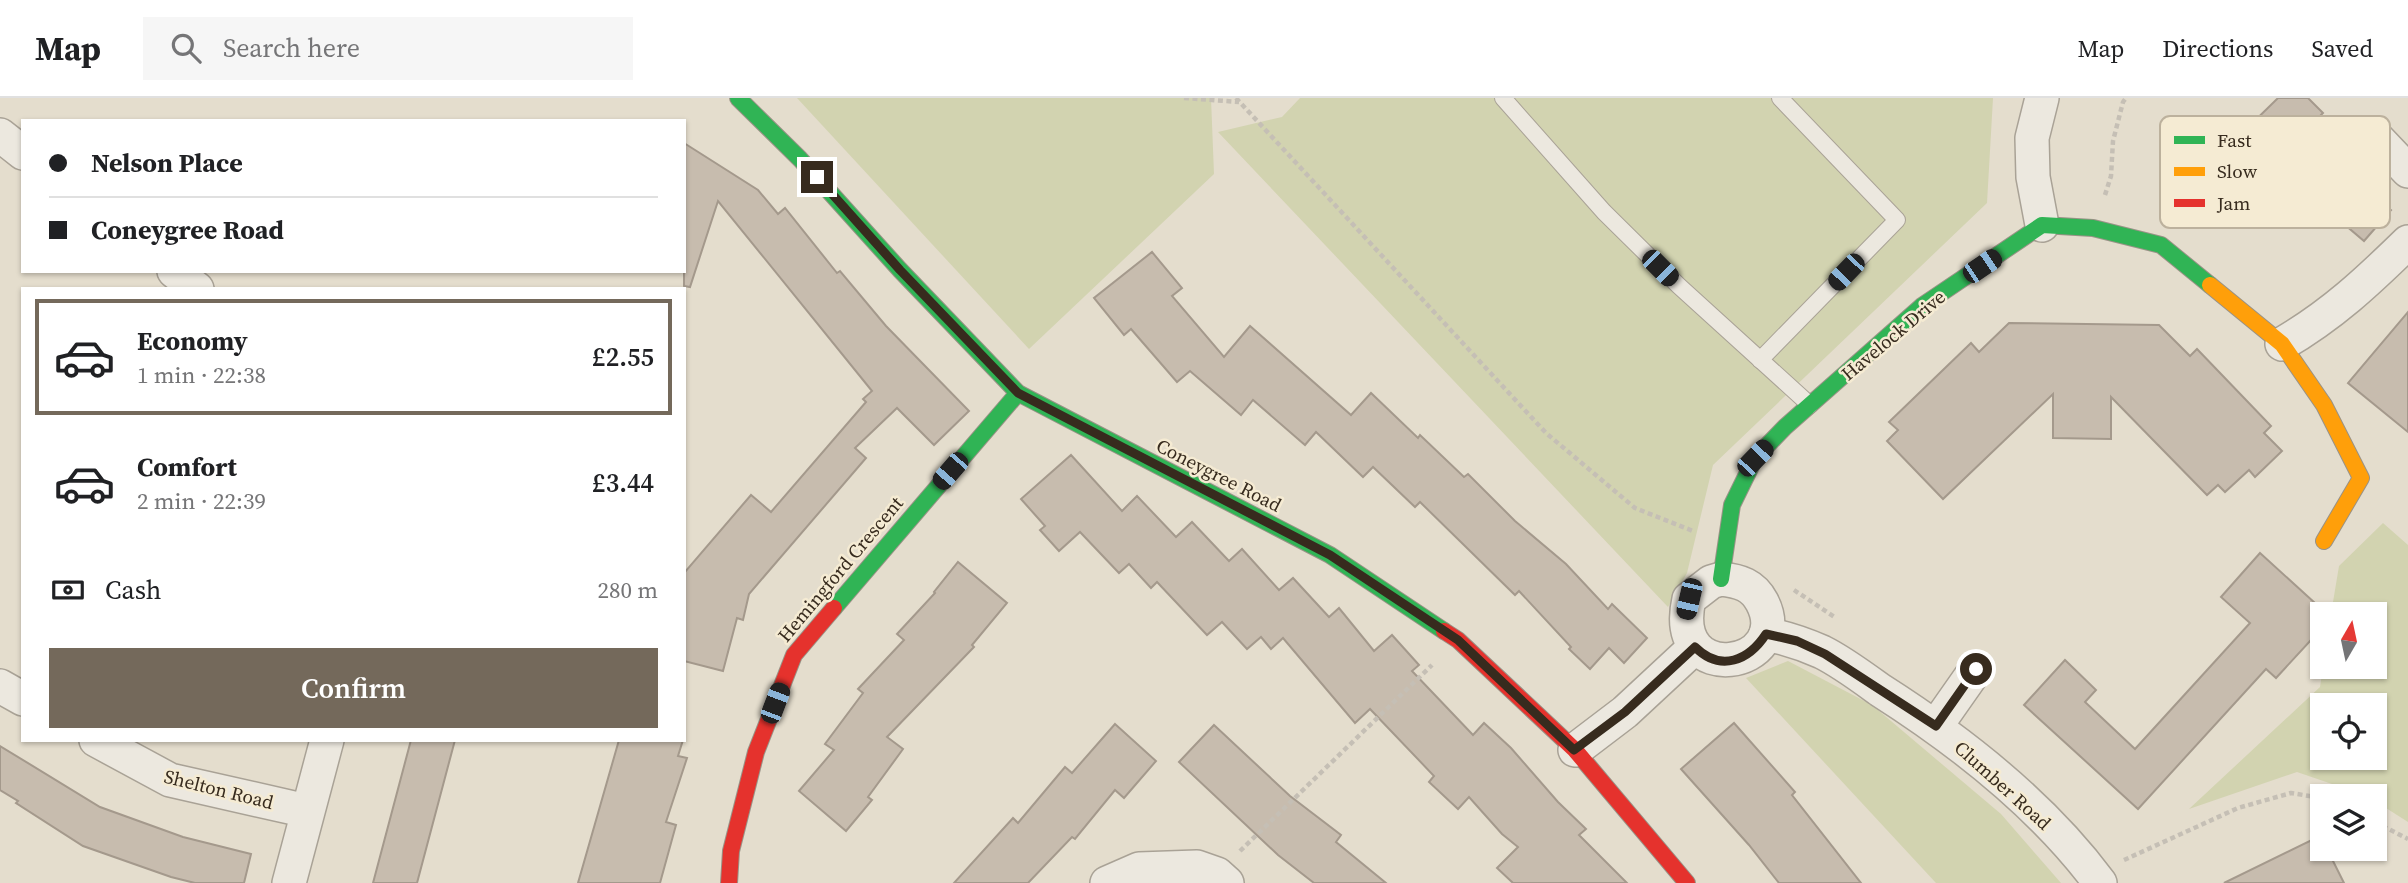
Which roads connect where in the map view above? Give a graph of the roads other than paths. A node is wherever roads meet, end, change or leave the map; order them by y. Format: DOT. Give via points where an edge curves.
graph roads {
  1 [pos="738,98"];
  2 [pos="1503,98"];
  3 [pos="1780,98"];
  4 [pos="2042,98"];
  5 [pos="0,135"];
  6 [pos="21,151"];
  7 [pos="2390,152"];
  8 [pos="2408,171"];
  9 [pos="2042,225"];
  10 [pos="2408,242"];
  11 [pos="177,273"];
  12 [pos="194,287"];
  13 [pos="2282,344"];
  14 [pos="1760,360"];
  15 [pos="1018,393"];
  16 [pos="1810,405"];
  17 [pos="2324,541"];
  18 [pos="1721,579"];
  19 [pos="1766,634"];
  20 [pos="1695,647"];
  21 [pos="1976,669"];
  22 [pos="0,686"];
  23 [pos="21,698"];
  24 [pos="1936,726"];
  25 [pos="100,742"];
  26 [pos="326,742"];
  27 [pos="1574,750"];
  28 [pos="307,811"];
  29 [pos="2109,873"];
  30 [pos="1222,878"];
  31 [pos="289,883"];
  32 [pos="729,883"];
  33 [pos="1107,883"];
  34 [pos="1687,883"];
  1 -- 15 [label="street, Coneygree Road"];
  2 -- 14 [label="lane" via="1604,212"];
  3 -- 14 [label="lane" via="1897,220"];
  4 -- 9 [label="street" via="2032,138"];
  5 -- 6 [label="street"];
  7 -- 8 [label="street"];
  9 -- 13 [label="street" via="2094,228 2161,245"];
  9 -- 16 [label="street, Havelock Drive" via="1922,306"];
  10 -- 13 [label="street" via="2318,323"];
  11 -- 12 [label="street"];
  13 -- 17 [label="street" via="2324,405 2361,478"];
  14 -- 16 [label="lane"];
  15 -- 27 [label="street, Coneygree Road" via="1330,555 1458,640"];
  15 -- 32 [label="street, Hemingford Crescent" via="794,655 756,752 731,850"];
  16 -- 18 [label="street, Havelock Drive" via="1755,458 1732,505"];
  18 -- 19 [label="street" via="1736,580 1757,593 1766,610"];
  18 -- 20 [label="street" via="1689,599 1686,624"];
  19 -- 20 [label="street" via="1754,650 1730,661 1719,661"];
  19 -- 24 [label="street, Clumber Road" via="1825,654"];
  20 -- 27 [label="street" via="1625,712"];
  21 -- 24 [label="street"];
  22 -- 23 [label="street"];
  24 -- 29 [label="street, Clumber Road" via="2028,804 2085,863"];
  25 -- 28 [label="street, Shelton Road" via="170,780"];
  26 -- 28 [label="street"];
  27 -- 34 [label="street, Coneygree Road"];
  28 -- 31 [label="street"];
  30 -- 33 [label="street" via="1197,867 1139,869"];
}
